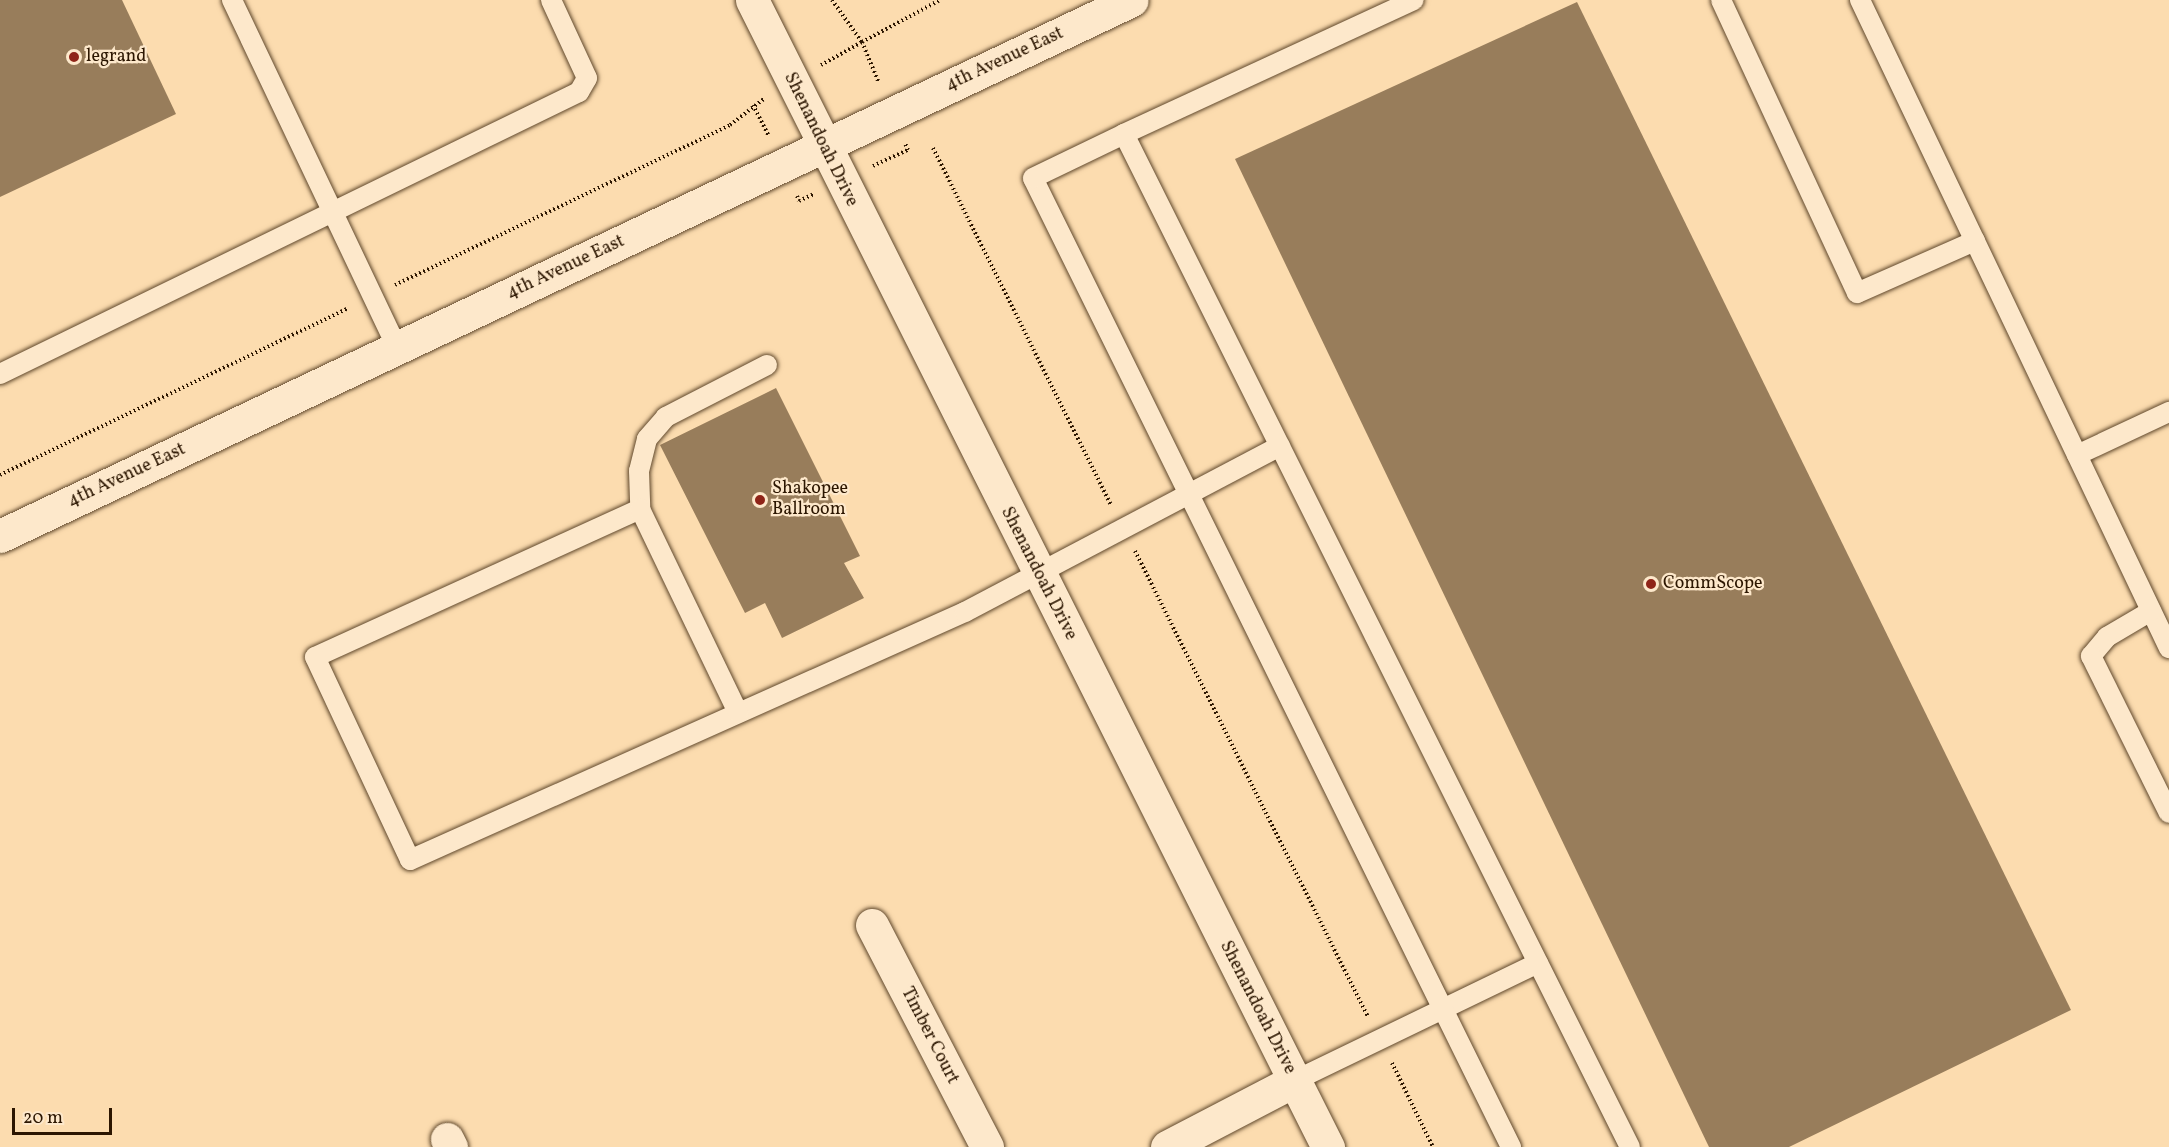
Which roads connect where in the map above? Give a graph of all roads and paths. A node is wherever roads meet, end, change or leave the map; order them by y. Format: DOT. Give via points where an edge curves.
graph roads {
  1 [pos="232,0"];
  2 [pos="550,0"];
  3 [pos="752,0"];
  4 [pos="832,0"];
  5 [pos="940,0"];
  6 [pos="1131,0"];
  7 [pos="1414,0"];
  8 [pos="1720,0"];
  9 [pos="1860,0"];
  10 [pos="753,105"];
  11 [pos="730,125"];
  12 [pos="1124,134"];
  13 [pos="823,146"];
  14 [pos="933,148"];
  15 [pos="329,210"];
  16 [pos="1975,241"];
  17 [pos="397,348"];
  18 [pos="767,365"];
  19 [pos="0,374"];
  20 [pos="2169,412"];
  21 [pos="1280,446"];
  22 [pos="2077,455"];
  23 [pos="1188,494"];
  24 [pos="640,509"];
  25 [pos="1122,526"];
  26 [pos="0,536"];
  27 [pos="1036,570"];
  28 [pos="2151,610"];
  29 [pos="2169,648"];
  30 [pos="738,713"];
  31 [pos="2169,813"];
  32 [pos="872,925"];
  33 [pos="1538,963"];
  34 [pos="1442,1008"];
  35 [pos="1381,1041"];
  36 [pos="1294,1081"];
  37 [pos="987,1147"];
  38 [pos="1167,1147"];
  39 [pos="1328,1147"];
  40 [pos="1433,1147"];
  41 [pos="1511,1147"];
  42 [pos="1630,1147"];
  1 -- 15 [label="lane"];
  2 -- 15 [label="lane" via="587,78 579,92"];
  3 -- 13 [label="street, Shenandoah Drive"];
  4 -- 5 [label="path" via="862,42"];
  6 -- 13 [label="street, 4th Avenue East"];
  7 -- 12 [label="lane"];
  8 -- 16 [label="lane" via="1857,293"];
  9 -- 16 [label="lane"];
  10 -- 11 [label="path"];
  12 -- 21 [label="lane"];
  12 -- 23 [label="lane" via="1033,178"];
  13 -- 17 [label="street, 4th Avenue East"];
  13 -- 27 [label="street, Shenandoah Drive"];
  14 -- 25 [label="path"];
  15 -- 17 [label="lane"];
  15 -- 19 [label="lane"];
  16 -- 22 [label="lane"];
  17 -- 26 [label="street, 4th Avenue East"];
  18 -- 24 [label="lane" via="660,424 647,439 639,471"];
  20 -- 22 [label="lane"];
  21 -- 23 [label="lane"];
  21 -- 33 [label="lane"];
  22 -- 28 [label="lane"];
  23 -- 25 [label="lane"];
  23 -- 34 [label="lane"];
  24 -- 30 [label="lane"];
  24 -- 30 [label="lane" via="315,657 410,860"];
  25 -- 27 [label="lane"];
  25 -- 35 [label="path"];
  27 -- 30 [label="lane" via="964,612"];
  27 -- 36 [label="street, Shenandoah Drive"];
  28 -- 29 [label="lane"];
  28 -- 31 [label="lane" via="2107,637 2091,656"];
  32 -- 37 [label="street, Timber Court"];
  33 -- 34 [label="lane"];
  33 -- 42 [label="lane"];
  34 -- 35 [label="lane"];
  34 -- 41 [label="lane"];
  35 -- 36 [label="lane"];
  35 -- 40 [label="path"];
  36 -- 38 [label="street"];
  36 -- 39 [label="street, Shenandoah Drive"];
}
